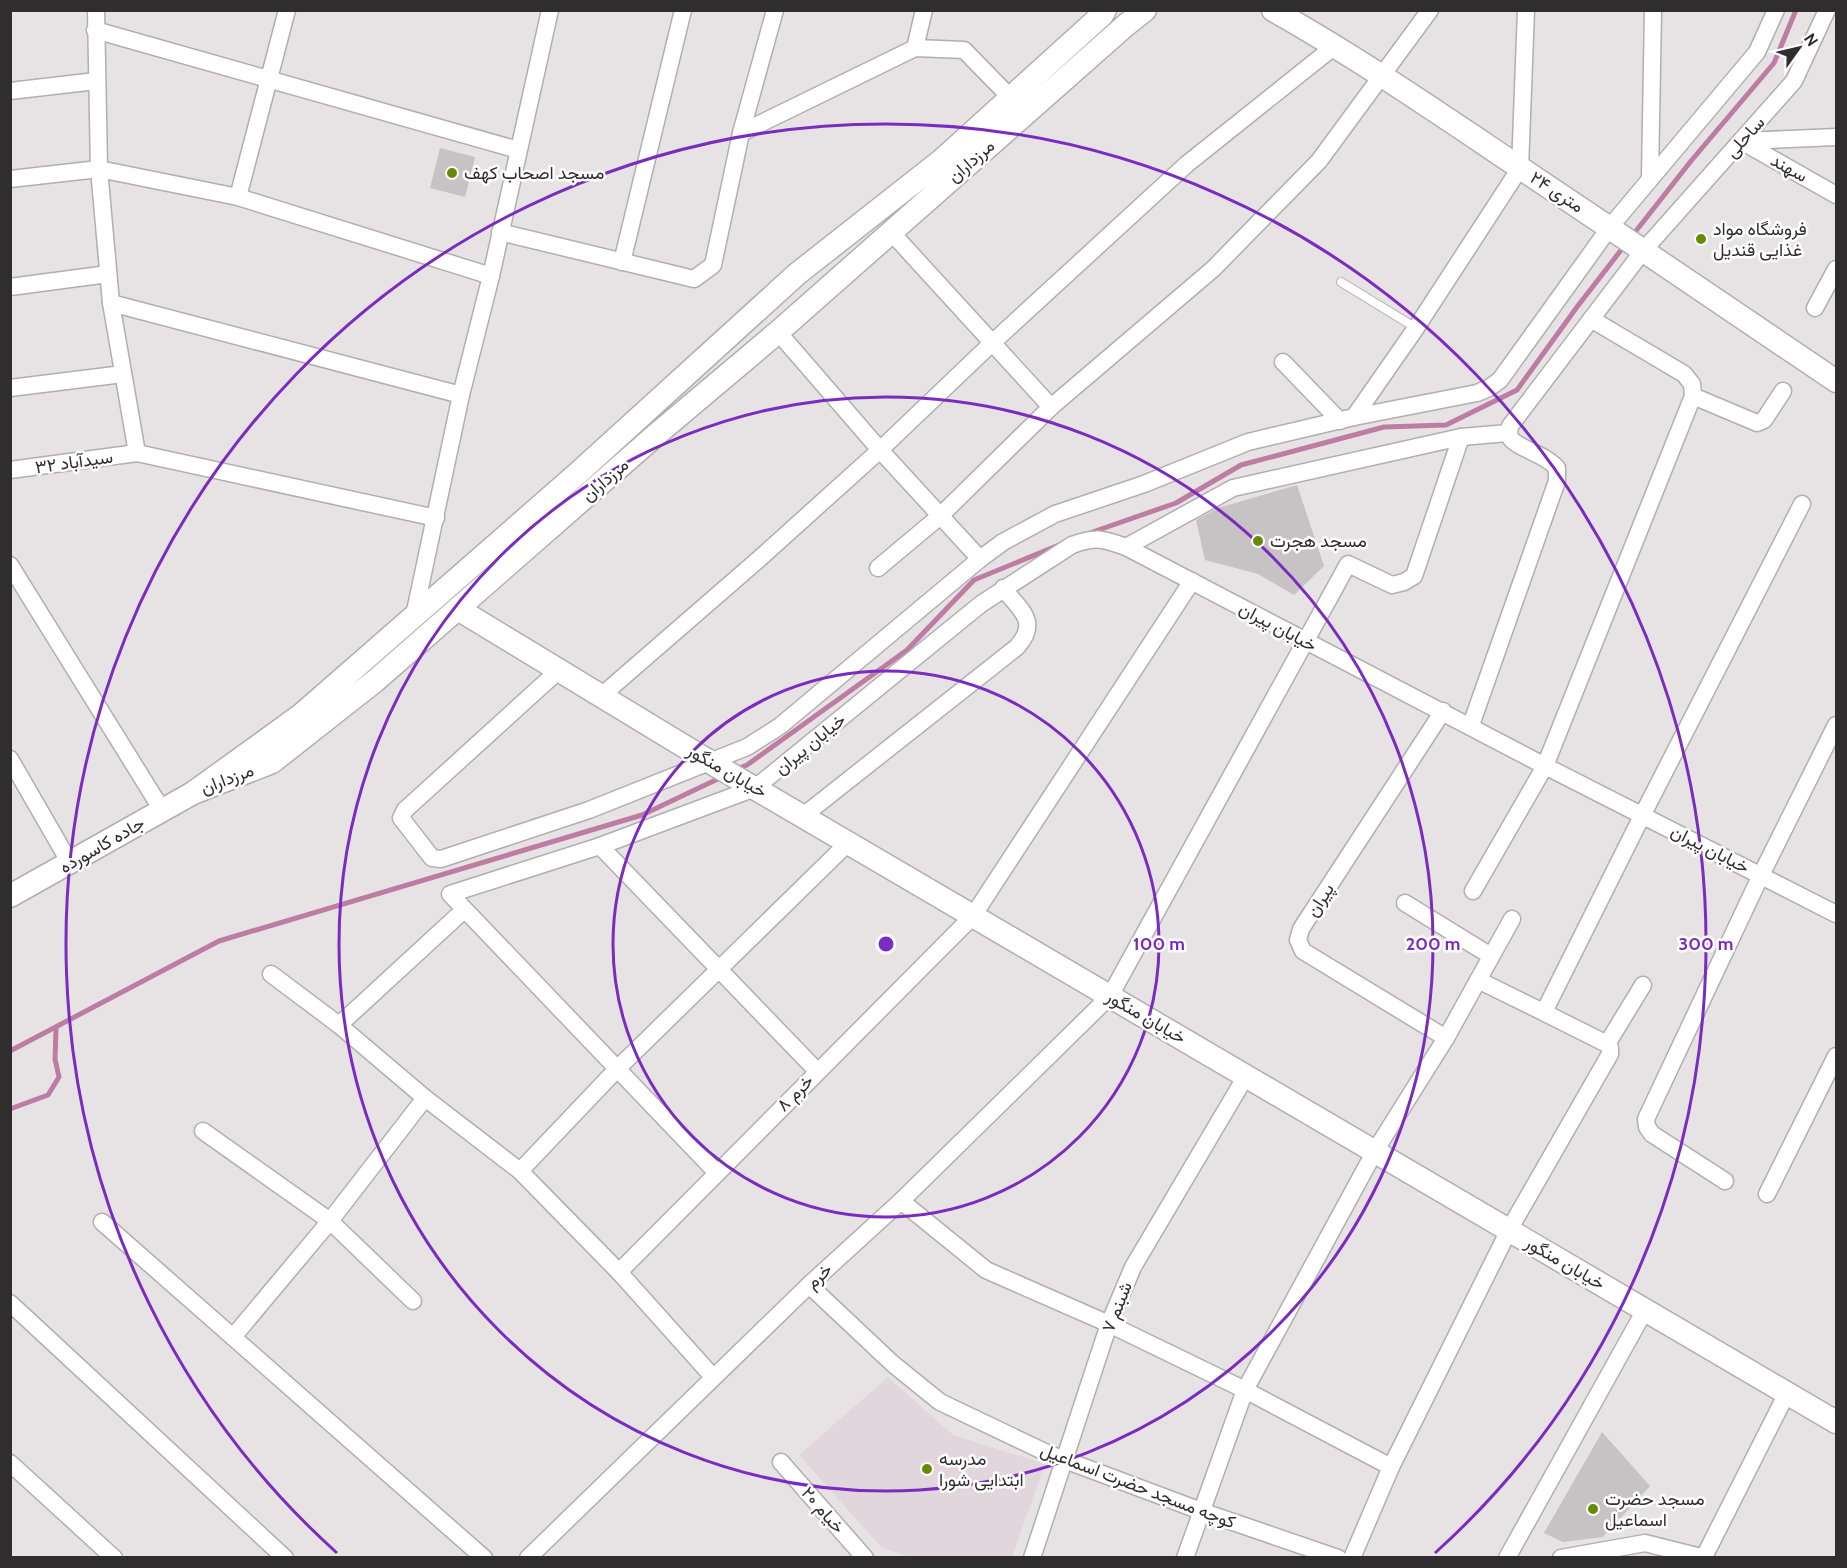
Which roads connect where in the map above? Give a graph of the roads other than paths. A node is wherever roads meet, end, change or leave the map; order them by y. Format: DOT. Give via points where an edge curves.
graph roads {
  1 [pos="96,10"];
  2 [pos="287,10"];
  3 [pos="683,10"];
  4 [pos="776,10"];
  5 [pos="924,10"];
  6 [pos="1105,10"];
  7 [pos="1145,10"];
  8 [pos="1273,10"];
  9 [pos="1430,10"];
  10 [pos="1527,10"];
  11 [pos="1653,10"];
  12 [pos="1776,10"];
  13 [pos="1827,10"];
  14 [pos="547,11"];
  15 [pos="95,30"];
  16 [pos="1336,45"];
  17 [pos="915,48"];
  18 [pos="1381,75"];
  19 [pos="269,80"];
  20 [pos="96,81"];
  21 [pos="10,91"];
  22 [pos="1010,97"];
  23 [pos="741,133"];
  24 [pos="1836,137"];
  25 [pos="1741,141"];
  26 [pos="518,150"];
  27 [pos="1520,168"];
  28 [pos="99,169"];
  29 [pos="1650,177"];
  30 [pos="10,179"];
  31 [pos="1836,195"];
  32 [pos="238,196"];
  33 [pos="1610,227"];
  34 [pos="500,232"];
  35 [pos="891,232"];
  36 [pos="1643,251"];
  37 [pos="622,262"];
  38 [pos="1836,269"];
  39 [pos="108,274"];
  40 [pos="491,276"];
  41 [pos="1341,282"];
  42 [pos="10,287"];
  43 [pos="111,303"];
  44 [pos="1815,308"];
  45 [pos="1591,319"];
  46 [pos="1416,328"];
  47 [pos="778,332"];
  48 [pos="992,343"];
  49 [pos="1283,362"];
  50 [pos="123,374"];
  51 [pos="1836,381"];
  52 [pos="10,388"];
  53 [pos="1783,391"];
  54 [pos="461,395"];
  55 [pos="1693,396"];
  56 [pos="1051,406"];
  57 [pos="1347,419"];
  58 [pos="1508,433"];
  59 [pos="1461,437"];
  60 [pos="879,450"];
  61 [pos="137,453"];
  62 [pos="10,470"];
  63 [pos="1802,504"];
  64 [pos="939,517"];
  65 [pos="436,518"];
  66 [pos="1126,547"];
  67 [pos="980,559"];
  68 [pos="10,565"];
  69 [pos="878,567"];
  70 [pos="1192,581"];
  71 [pos="1003,588"];
  72 [pos="458,609"];
  73 [pos="414,616"];
  74 [pos="1305,641"];
  75 [pos="558,671"];
  76 [pos="600,697"];
  77 [pos="1443,711"];
  78 [pos="1471,725"];
  79 [pos="1836,725"];
  80 [pos="10,759"];
  81 [pos="710,762"];
  82 [pos="1545,766"];
  83 [pos="755,788"];
  84 [pos="193,792"];
  85 [pos="162,810"];
  86 [pos="1642,814"];
  87 [pos="803,816"];
  88 [pos="848,843"];
  89 [pos="600,846"];
  90 [pos="70,863"];
  91 [pos="1761,875"];
  92 [pos="1473,891"];
  93 [pos="10,896"];
  94 [pos="1405,903"];
  95 [pos="464,910"];
  96 [pos="1836,914"];
  97 [pos="974,916"];
  98 [pos="1512,919"];
  99 [pos="1491,956"];
  100 [pos="719,969"];
  101 [pos="271,974"];
  102 [pos="1478,980"];
  103 [pos="1643,985"];
  104 [pos="1110,996"];
  105 [pos="1547,1014"];
  106 [pos="339,1025"];
  107 [pos="1446,1038"];
  108 [pos="1607,1044"];
  109 [pos="1836,1056"];
  110 [pos="617,1069"];
  111 [pos="818,1071"];
  112 [pos="1246,1076"];
  113 [pos="425,1098"];
  114 [pos="203,1131"];
  115 [pos="1375,1151"];
  116 [pos="520,1171"];
  117 [pos="716,1173"];
  118 [pos="1725,1181"];
  119 [pos="1767,1194"];
  120 [pos="901,1201"];
  121 [pos="330,1221"];
  122 [pos="102,1222"];
  123 [pos="1509,1230"];
  124 [pos="619,1272"];
  125 [pos="809,1285"];
  126 [pos="413,1301"];
  127 [pos="10,1303"];
  128 [pos="1644,1310"];
  129 [pos="1109,1324"];
  130 [pos="233,1337"];
  131 [pos="713,1377"];
  132 [pos="1245,1390"];
  133 [pos="1787,1393"];
  134 [pos="1836,1422"];
  135 [pos="1065,1459"];
  136 [pos="781,1462"];
  137 [pos="10,1463"];
  138 [pos="1392,1467"];
  139 [pos="1201,1511"];
  140 [pos="114,1557"];
  141 [pos="285,1557"];
  142 [pos="484,1557"];
  143 [pos="528,1557"];
  144 [pos="865,1557"];
  145 [pos="1032,1557"];
  146 [pos="1185,1557"];
  147 [pos="1338,1557"];
  148 [pos="1352,1557"];
  149 [pos="1508,1557"];
  150 [pos="1561,1557"];
  151 [pos="1705,1557"];
  1 -- 15 [label="street"];
  2 -- 19 [label="street"];
  3 -- 37 [label="street"];
  4 -- 23 [label="street"];
  5 -- 17 [label="street"];
  6 -- 22 [label="street, مرزداران"];
  7 -- 35 [label="street, مرزداران"];
  8 -- 16 [label="street, ۲۴ متری"];
  9 -- 18 [label="street"];
  10 -- 27 [label="street"];
  11 -- 29 [label="street"];
  12 -- 29 [label="street" via="1757,52"];
  13 -- 25 [label="street, ساحلی" via="1794,81"];
  14 -- 26 [label="street"];
  15 -- 19 [label="street"];
  15 -- 20 [label="street"];
  16 -- 18 [label="street, ۲۴ متری"];
  16 -- 48 [label="street" via="1187,164"];
  17 -- 22 [label="street" via="964,50"];
  17 -- 23 [label="street"];
  18 -- 27 [label="street, ۲۴ متری"];
  18 -- 56 [label="street" via="1319,161 1213,269"];
  19 -- 26 [label="street"];
  19 -- 32 [label="street"];
  20 -- 21 [label="street"];
  20 -- 28 [label="street"];
  22 -- 73 [label="street, مرزداران" via="942,160 798,274"];
  23 -- 37 [label="street" via="712,265 694,279"];
  24 -- 25 [label="street"];
  25 -- 31 [label="street, سهند"];
  25 -- 36 [label="street, ساحلی"];
  26 -- 34 [label="street"];
  27 -- 33 [label="street, ۲۴ متری"];
  27 -- 46 [label="street"];
  28 -- 30 [label="street"];
  28 -- 32 [label="street"];
  28 -- 39 [label="street"];
  29 -- 33 [label="street"];
  32 -- 40 [label="street"];
  33 -- 36 [label="street, ۲۴ متری"];
  33 -- 57 [label="street" via="1500,380 1477,393"];
  34 -- 37 [label="street"];
  34 -- 40 [label="street"];
  35 -- 47 [label="street, مرزداران"];
  35 -- 48 [label="street"];
  36 -- 45 [label="street, ساحلی"];
  36 -- 51 [label="street, ۲۴ متری"];
  38 -- 44 [label="street"];
  39 -- 42 [label="street"];
  39 -- 43 [label="street"];
  40 -- 54 [label="street"];
  41 -- 46 [label="lane"];
  43 -- 50 [label="street"];
  43 -- 54 [label="street"];
  45 -- 55 [label="street" via="1684,374 1692,384"];
  45 -- 58 [label="street, ساحلی"];
  46 -- 57 [label="street"];
  47 -- 60 [label="street"];
  47 -- 72 [label="street, مرزداران"];
  48 -- 56 [label="street"];
  48 -- 60 [label="street"];
  49 -- 57 [label="street"];
  50 -- 52 [label="street"];
  50 -- 61 [label="street"];
  53 -- 55 [label="street" via="1760,423"];
  54 -- 65 [label="street"];
  55 -- 82 [label="street"];
  56 -- 64 [label="street"];
  57 -- 67 [label="street" via="1248,442 1144,484 1055,514"];
  58 -- 59 [label="street"];
  58 -- 78 [label="street" via="1512,440 1551,462 1557,468 1557,481"];
  59 -- 66 [label="street" via="1233,488"];
  59 -- 74 [label="street, خرم" via="1414,576 1392,585 1347,564"];
  60 -- 64 [label="street"];
  60 -- 76 [label="street"];
  61 -- 62 [label="street, سیدآباد ۳۲"];
  61 -- 65 [label="street, سیدآباد ۳۲"];
  63 -- 86 [label="street"];
  64 -- 67 [label="street"];
  64 -- 69 [label="street"];
  65 -- 73 [label="street"];
  66 -- 70 [label="street, خیابان پیران"];
  66 -- 71 [label="street, خیابان پیران" via="1099,538 1087,539"];
  67 -- 81 [label="street" via="780,726 747,747"];
  68 -- 85 [label="street"];
  70 -- 74 [label="street, خیابان پیران"];
  70 -- 97 [label="street, خرم ۸"];
  71 -- 83 [label="street, خیابان پیران"];
  71 -- 87 [label="street" via="1024,614 1029,625 1027,636"];
  72 -- 75 [label="street, خیابان منگور"];
  72 -- 84 [label="street, مرزداران" via="272,762"];
  73 -- 84 [label="street, مرزداران" via="301,715"];
  74 -- 77 [label="street, خیابان پیران"];
  74 -- 104 [label="street, خرم"];
  75 -- 76 [label="street, خیابان منگور"];
  75 -- 81 [label="street" via="405,810 401,818 405,826 432,858 441,859 589,810"];
  76 -- 81 [label="street, خیابان منگور"];
  77 -- 78 [label="street, خیابان پیران"];
  77 -- 107 [label="street, پیران" via="1301,929 1298,940 1303,951"];
  78 -- 82 [label="street, خیابان پیران"];
  79 -- 91 [label="street"];
  80 -- 90 [label="street"];
  81 -- 83 [label="street, خیابان منگور"];
  82 -- 86 [label="street, خیابان پیران"];
  82 -- 92 [label="street"];
  83 -- 87 [label="street, خیابان منگور"];
  83 -- 89 [label="street, خیابان پیران"];
  84 -- 85 [label="street, جاده کاسورده"];
  85 -- 90 [label="street, جاده کاسورده"];
  86 -- 91 [label="street, خیابان پیران"];
  86 -- 105 [label="street" via="1545,1010"];
  87 -- 88 [label="street, خیابان منگور"];
  88 -- 97 [label="street, خیابان منگور"];
  88 -- 100 [label="street"];
  89 -- 95 [label="street, خیابان پیران" via="450,894"];
  89 -- 100 [label="street"];
  90 -- 93 [label="street, جاده کاسورده"];
  91 -- 96 [label="street, خیابان پیران"];
  91 -- 118 [label="street" via="1646,1119 1652,1134"];
  94 -- 99 [label="street"];
  95 -- 106 [label="street"];
  95 -- 110 [label="street"];
  97 -- 104 [label="street, خیابان منگور"];
  97 -- 111 [label="street, خرم ۸"];
  98 -- 99 [label="street"];
  99 -- 102 [label="street"];
  100 -- 110 [label="street"];
  100 -- 111 [label="street"];
  101 -- 106 [label="street"];
  102 -- 105 [label="street"];
  102 -- 107 [label="street"];
  103 -- 108 [label="street"];
  104 -- 112 [label="street, خیابان منگور"];
  104 -- 120 [label="street, خرم"];
  105 -- 108 [label="street"];
  106 -- 113 [label="street"];
  107 -- 115 [label="street"];
  108 -- 123 [label="street" via="1610,1054"];
  109 -- 119 [label="street"];
  110 -- 116 [label="street"];
  110 -- 117 [label="street"];
  111 -- 117 [label="street, خرم ۸"];
  112 -- 115 [label="street, خیابان منگور"];
  112 -- 129 [label="street, شبنم ۷" via="1133,1268"];
  113 -- 116 [label="street"];
  113 -- 121 [label="street"];
  114 -- 121 [label="street"];
  115 -- 123 [label="street, خیابان منگور"];
  115 -- 132 [label="street"];
  116 -- 124 [label="street"];
  117 -- 124 [label="street, خرم ۸"];
  120 -- 125 [label="street, خرم"];
  120 -- 129 [label="street" via="986,1270"];
  121 -- 126 [label="street"];
  121 -- 130 [label="street"];
  122 -- 130 [label="street"];
  123 -- 128 [label="street, خیابان منگور"];
  123 -- 138 [label="street"];
  124 -- 131 [label="street"];
  125 -- 131 [label="street, خرم"];
  125 -- 135 [label="street, کوچه مسجد حضرت اسماعیل" via="940,1402"];
  127 -- 141 [label="street"];
  128 -- 133 [label="street, خیابان منگور"];
  128 -- 149 [label="street"];
  129 -- 132 [label="street"];
  129 -- 135 [label="street, شبنم ۷"];
  130 -- 142 [label="street"];
  131 -- 143 [label="street, خرم"];
  132 -- 138 [label="street"];
  132 -- 139 [label="street"];
  133 -- 134 [label="street, خیابان منگور"];
  133 -- 151 [label="street"];
  135 -- 139 [label="street, کوچه مسجد حضرت اسماعیل"];
  135 -- 145 [label="street, شبنم ۷"];
  136 -- 144 [label="street, خیام ۲۰"];
  137 -- 140 [label="street"];
  138 -- 148 [label="street"];
  139 -- 146 [label="street"];
  139 -- 147 [label="street, کوچه مسجد حضرت اسماعیل"];
  150 -- 151 [label="street" via="1645,1543"];
}
